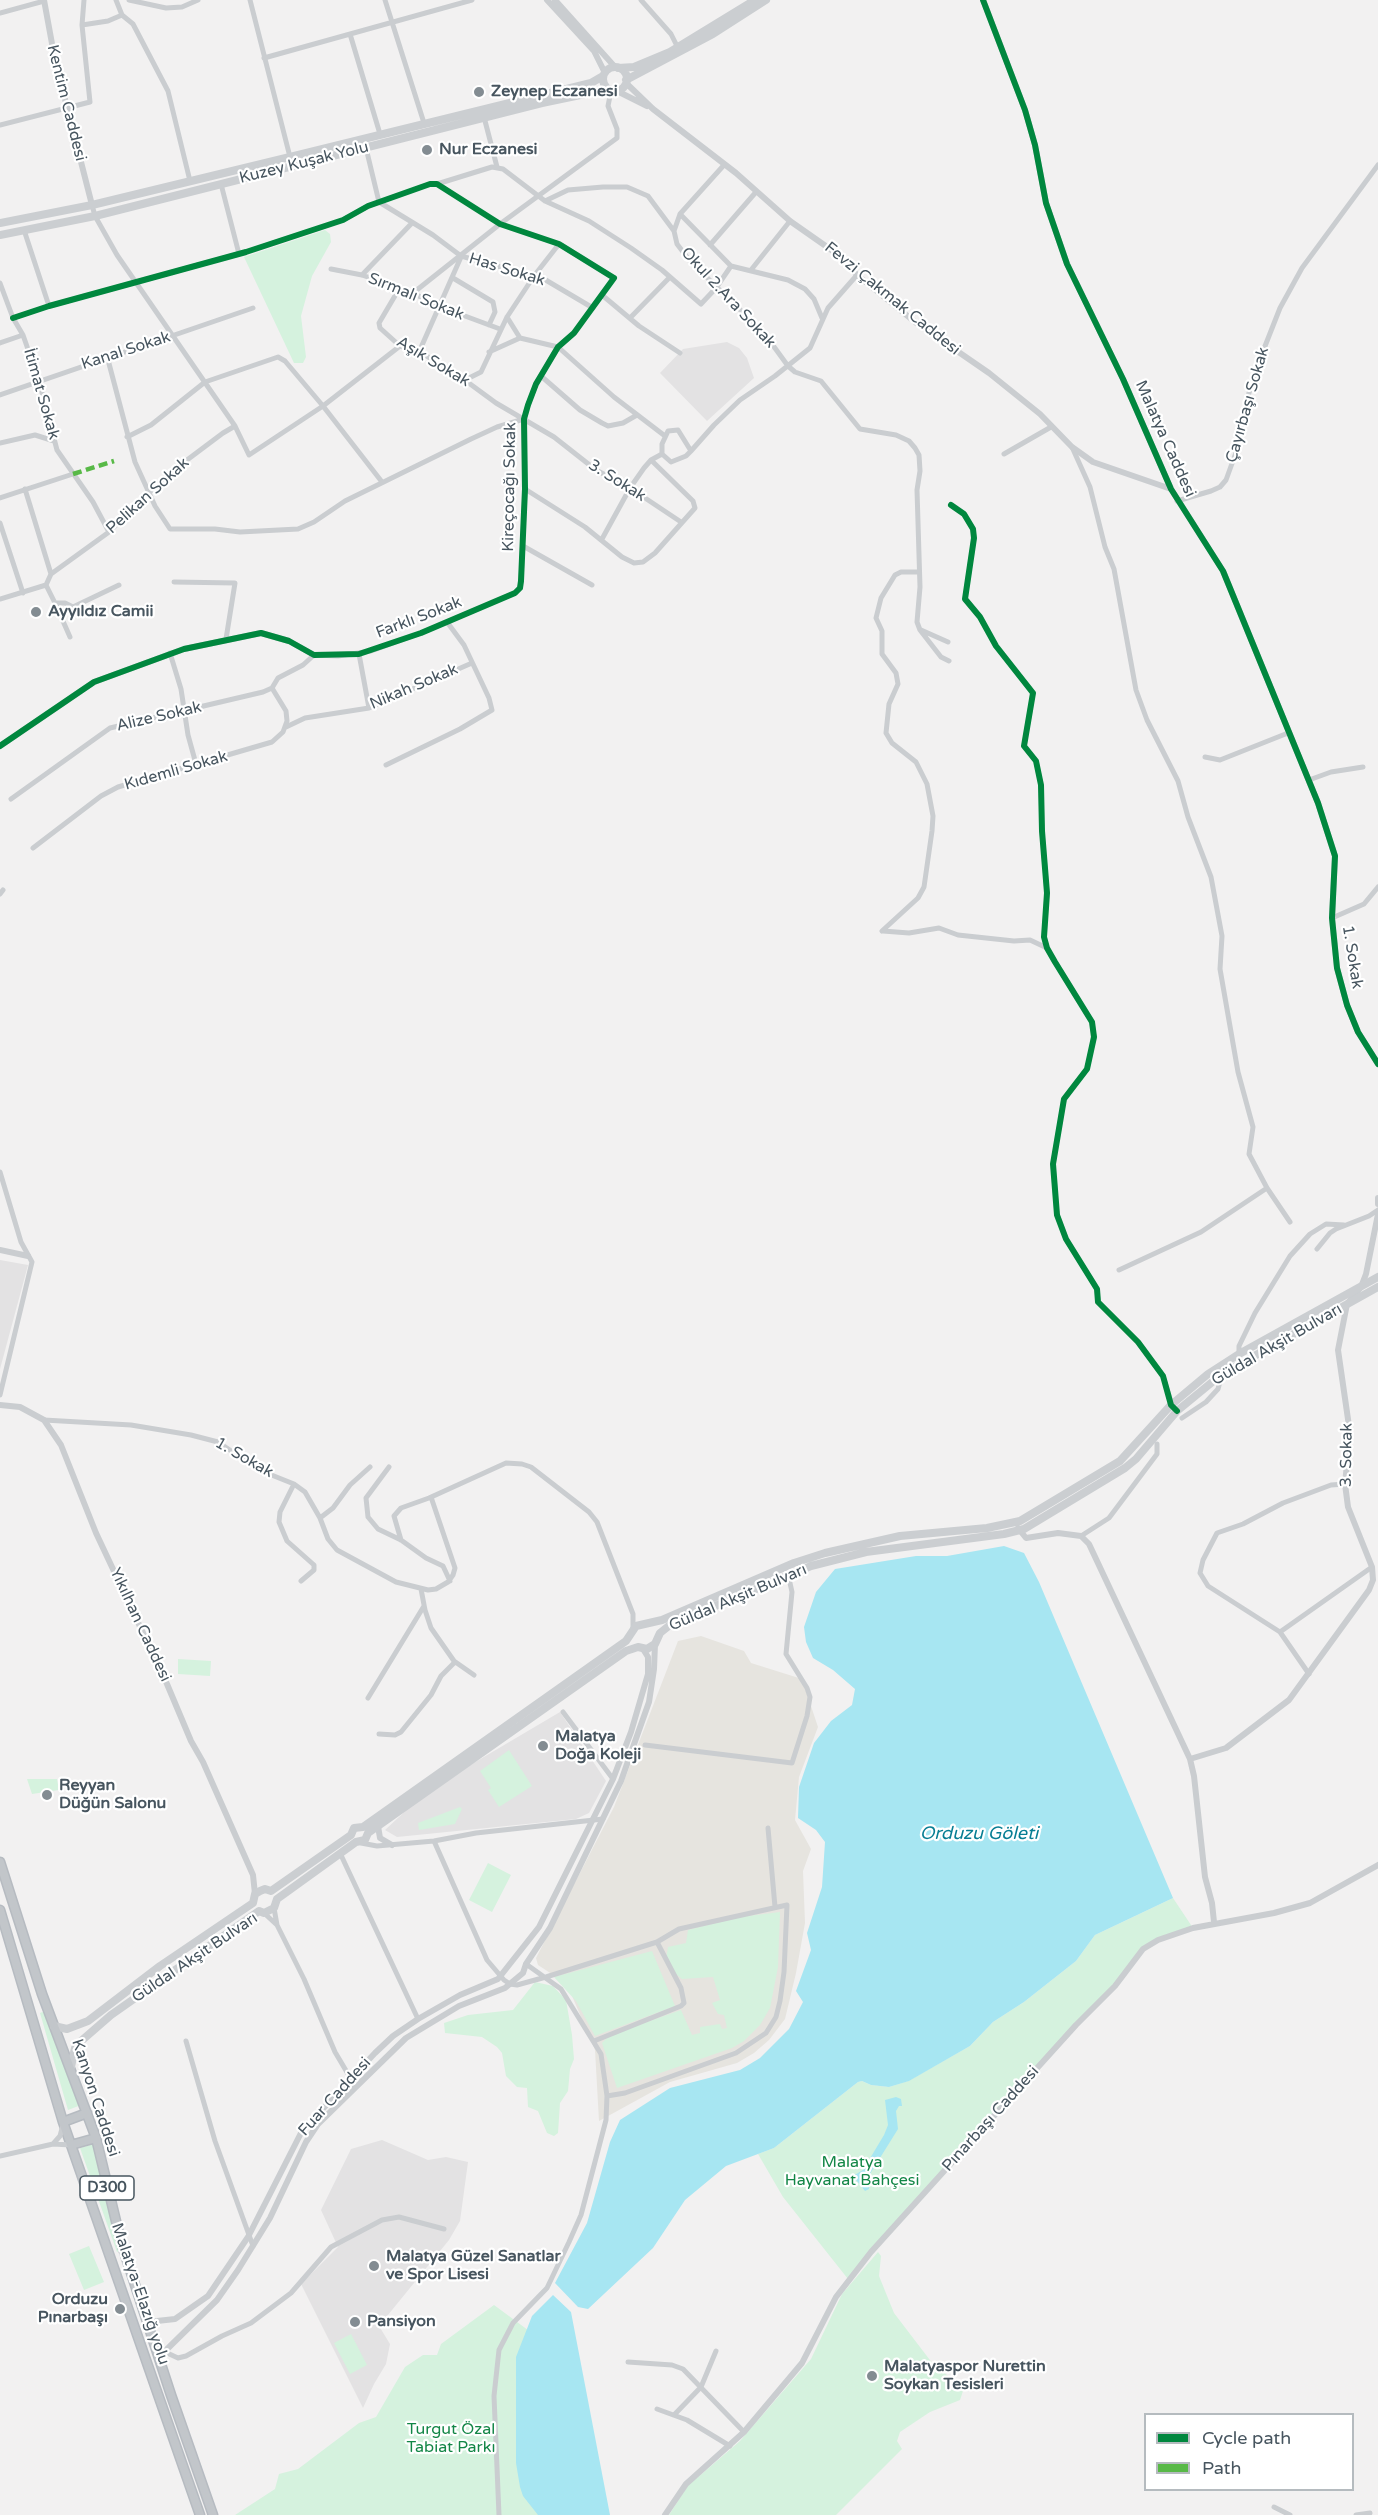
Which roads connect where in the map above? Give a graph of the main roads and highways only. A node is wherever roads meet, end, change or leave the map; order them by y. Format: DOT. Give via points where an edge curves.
graph roads {
  1 [pos="762,1"];
  2 [pos="616,68"];
  3 [pos="604,74"];
  4 [pos="626,81"];
  5 [pos="612,90"];
  6 [pos="0,224"];
  7 [pos="0,235"];
  8 [pos="1378,1277"];
  9 [pos="1378,1287"];
  10 [pos="1177,1411"];
  11 [pos="787,1571"];
  12 [pos="363,1836"];
  13 [pos="0,1862"];
  14 [pos="0,1910"];
  15 [pos="54,2026"];
  16 [pos="71,2067"];
  17 [pos="87,2113"];
  18 [pos="63,2122"];
  19 [pos="96,2138"];
  20 [pos="71,2145"];
  21 [pos="200,2515"];
  22 [pos="213,2515"];
  1 -- 2 [label="main road" via="678,48 634,67"];
  1 -- 4 [label="main road" via="713,34"];
  2 -- 3 [label="main road"];
  2 -- 4 [label="main road" via="624,72"];
  3 -- 5 [label="main road" via="603,81"];
  3 -- 6 [label="main road, Kuzey Kuşak Yolu" via="591,83"];
  4 -- 5 [label="main road"];
  5 -- 7 [label="main road, Kuzey Kuşak Yolu" via="484,117 95,216"];
  8 -- 10 [label="main road, Güldal Akşit Bulvarı" via="1208,1374"];
  9 -- 10 [label="main road, Güldal Akşit Bulvarı" via="1222,1374"];
  10 -- 11 [label="main road, Güldal Akşit Bulvarı" via="1120,1461 1014,1522 869,1542 825,1553"];
  10 -- 11 [label="main road, Güldal Akşit Bulvarı" via="1125,1468 1019,1530 866,1552"];
  11 -- 12 [label="main road, Güldal Akşit Bulvarı" via="632,1633"];
  11 -- 12 [label="main road, Güldal Akşit Bulvarı" via="670,1625 655,1644 626,1651"];
  12 -- 15 [label="main road, Güldal Akşit Bulvarı" via="354,1828 351,1834 268,1890 255,1894 253,1903 81,2025 67,2029"];
  12 -- 16 [label="main road, Güldal Akşit Bulvarı" via="277,1899 274,1908 261,1912 93,2029 75,2048"];
  13 -- 15 [label="highway, Kanyon Caddesi / D300"];
  14 -- 18 [label="highway, Malatya-Elazığ yolu / D300"];
  15 -- 16 [label="highway, Kanyon Caddesi / D300"];
  16 -- 17 [label="highway, Kanyon Caddesi / D300"];
  17 -- 18 [label="highway"];
  17 -- 19 [label="highway, Kanyon Caddesi / D300"];
  18 -- 20 [label="highway, Malatya-Elazığ yolu / D300"];
  19 -- 20 [label="highway"];
  19 -- 22 [label="highway, Kanyon Caddesi / D300" via="121,2242 162,2354"];
  20 -- 21 [label="highway, Malatya-Elazığ yolu / D300"];
}
